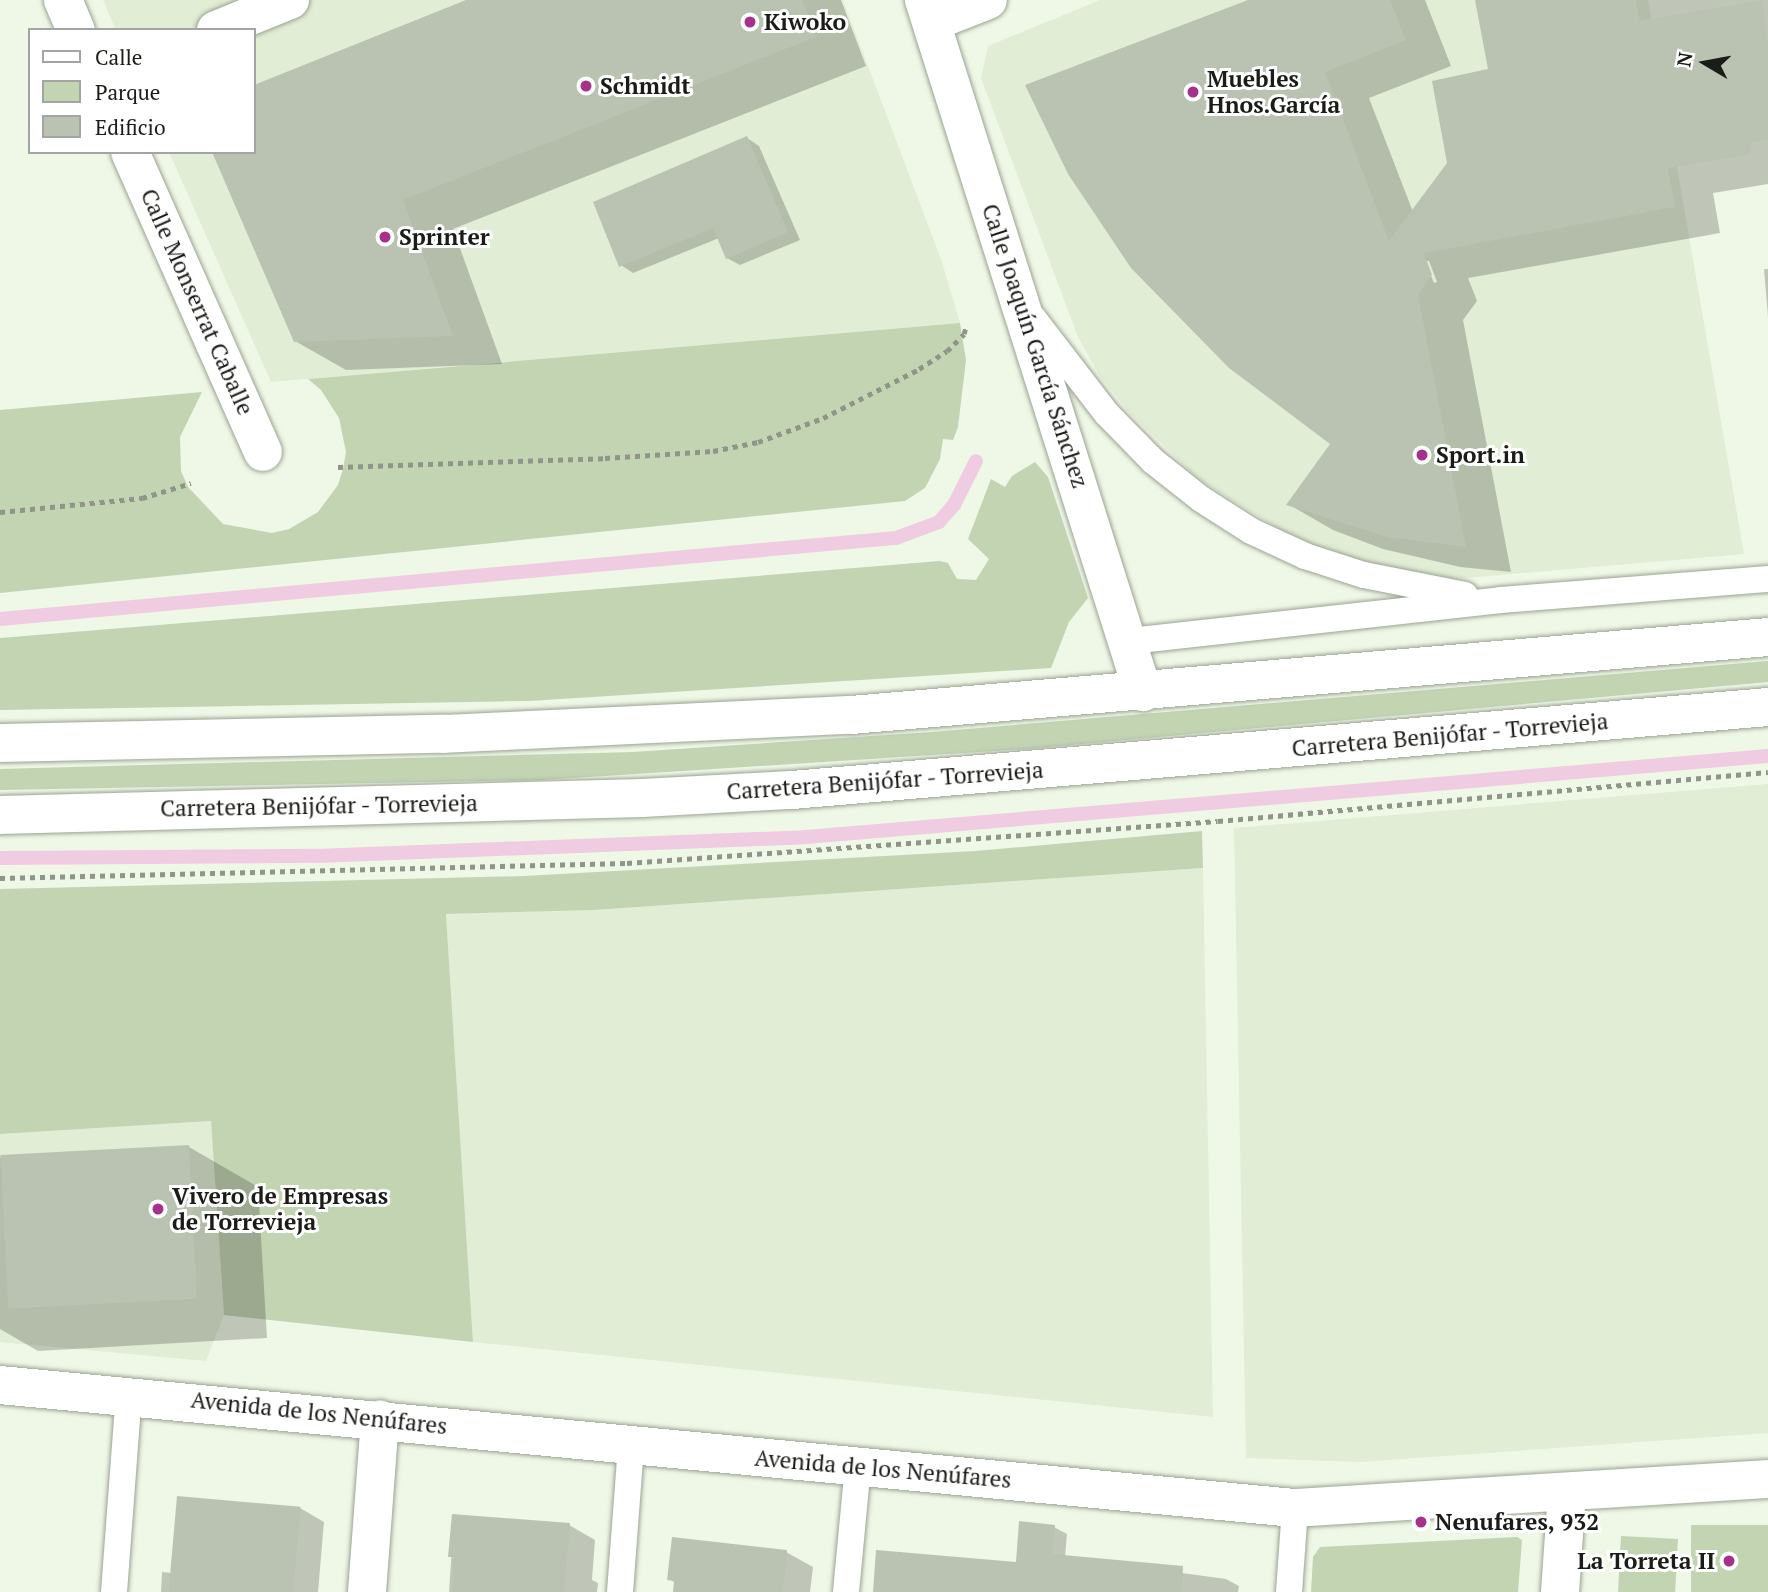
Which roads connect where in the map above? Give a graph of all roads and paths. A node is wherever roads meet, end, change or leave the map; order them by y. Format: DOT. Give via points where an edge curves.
graph roads {
  1 [pos="63,0"];
  2 [pos="290,0"];
  3 [pos="988,0"];
  4 [pos="928,11"];
  5 [pos="75,28"];
  6 [pos="221,28"];
  7 [pos="131,154"];
  8 [pos="1018,296"];
  9 [pos="966,325"];
  10 [pos="263,452"];
  11 [pos="338,467"];
  12 [pos="191,483"];
  13 [pos="0,512"];
  14 [pos="1768,579"];
  15 [pos="1501,600"];
  16 [pos="1768,636"];
  17 [pos="1130,642"];
  18 [pos="1143,692"];
  19 [pos="1768,707"];
  20 [pos="0,743"];
  21 [pos="1768,772"];
  22 [pos="0,815"];
  23 [pos="0,878"];
  24 [pos="0,1385"];
  25 [pos="130,1394"];
  26 [pos="380,1419"];
  27 [pos="631,1444"];
  28 [pos="858,1466"];
  29 [pos="1768,1479"];
  30 [pos="1567,1493"];
  31 [pos="1295,1508"];
  32 [pos="114,1592"];
  33 [pos="367,1592"];
  34 [pos="620,1592"];
  35 [pos="846,1592"];
  36 [pos="1289,1592"];
  37 [pos="1560,1592"];
  1 -- 5 [label="main road"];
  2 -- 6 [label="main road"];
  3 -- 4 [label="main road"];
  4 -- 8 [label="main road, Calle Joaquín García Sánchez"];
  7 -- 10 [label="main road, Calle Monserrat Caballe"];
  8 -- 15 [label="lane" via="1107,414 1153,461 1221,512 1305,556 1364,575"];
  8 -- 17 [label="main road, Calle Joaquín García Sánchez"];
  9 -- 11 [label="path" via="954,345 919,369 823,418 758,442 713,451 605,458"];
  12 -- 13 [label="path" via="129,500"];
  14 -- 15 [label="lane"];
  15 -- 17 [label="lane"];
  16 -- 18 [label="main road"];
  17 -- 18 [label="main road, Calle Joaquín García Sánchez"];
  18 -- 20 [label="main road" via="671,724 443,734"];
  19 -- 22 [label="main road, Carretera Benijófar - Torrevieja" via="778,791"];
  21 -- 23 [label="path" via="1138,828 627,863"];
  24 -- 25 [label="main road, Avenida de los Nenúfares"];
  25 -- 26 [label="main road, Avenida de los Nenúfares"];
  25 -- 32 [label="lane"];
  26 -- 27 [label="main road, Avenida de los Nenúfares"];
  26 -- 33 [label="main road"];
  27 -- 28 [label="main road, Avenida de los Nenúfares"];
  27 -- 34 [label="lane"];
  28 -- 31 [label="main road, Avenida de los Nenúfares"];
  28 -- 35 [label="lane"];
  29 -- 30 [label="main road, Avenida de los Nenúfares"];
  30 -- 31 [label="main road, Avenida de los Nenúfares"];
  30 -- 37 [label="main road"];
  31 -- 36 [label="lane"];
}
